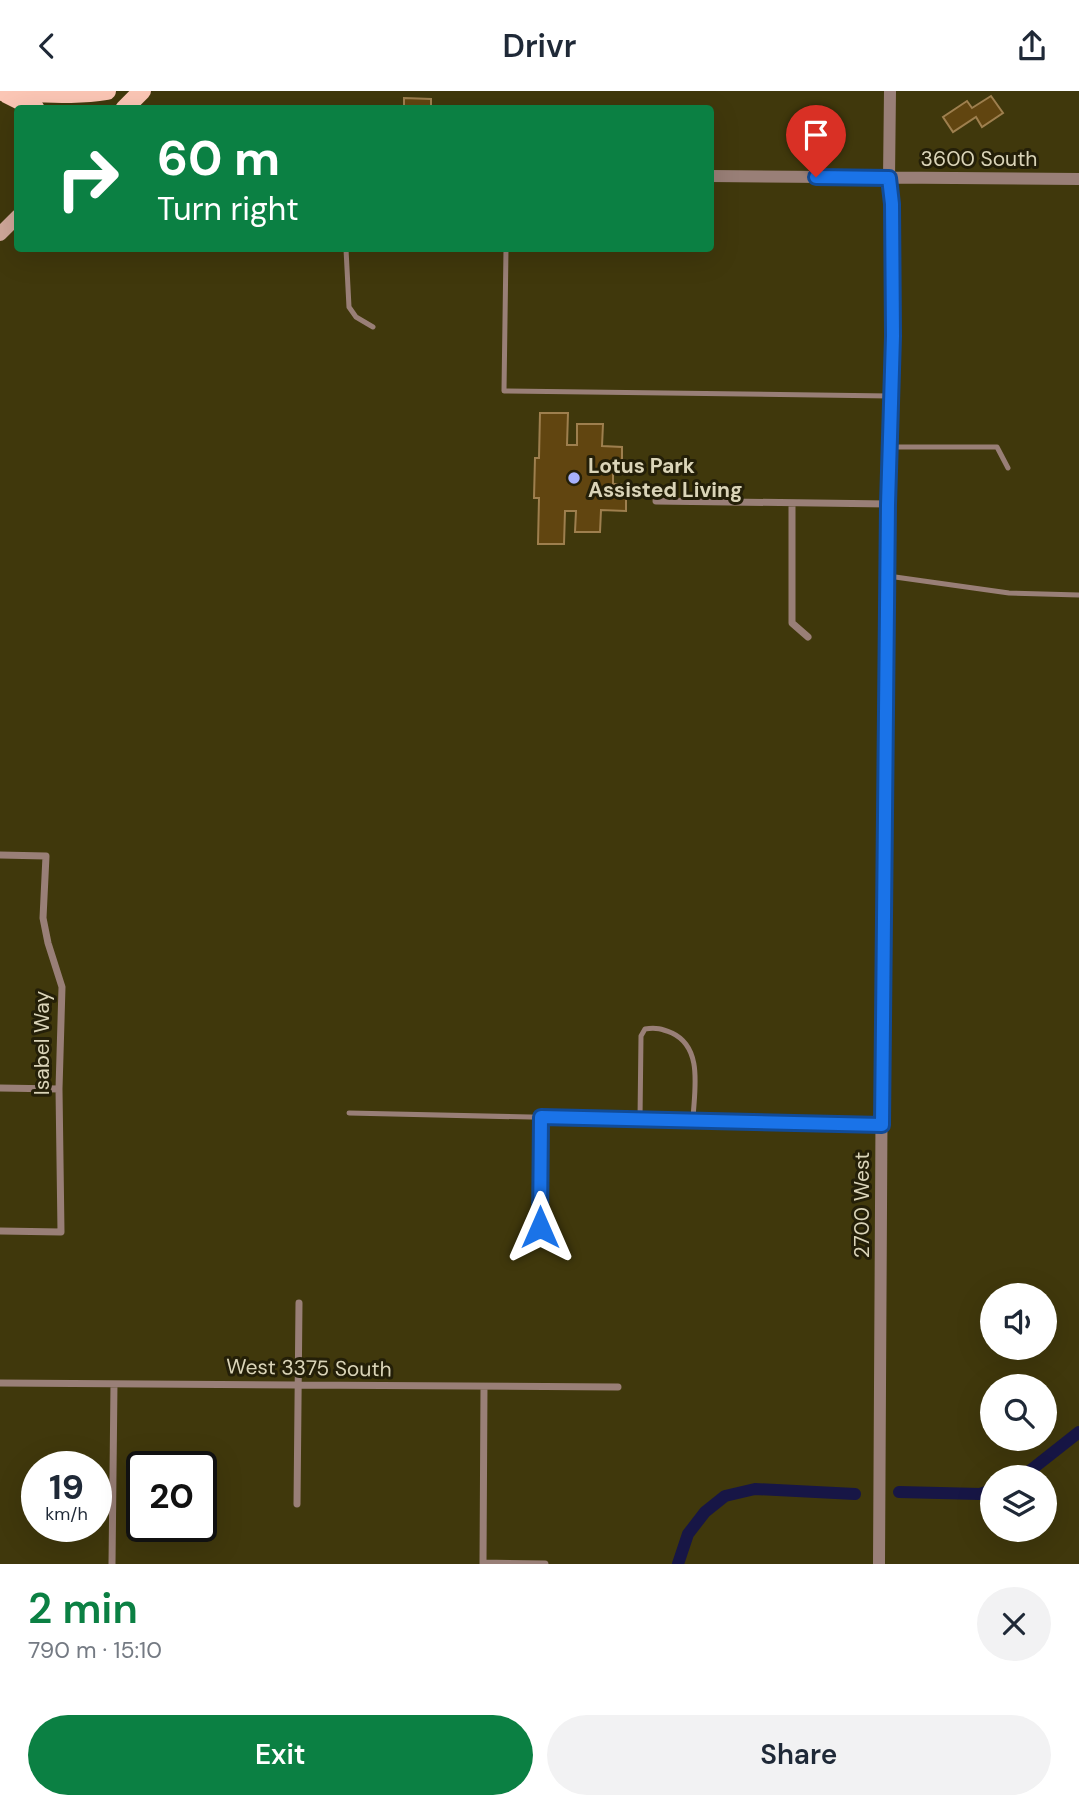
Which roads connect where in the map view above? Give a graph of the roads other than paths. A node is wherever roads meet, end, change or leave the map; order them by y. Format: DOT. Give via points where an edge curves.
graph roads {
  1 [pos="1,91"];
  2 [pos="107,91"];
  3 [pos="142,91"];
  4 [pos="890,91"];
  5 [pos="28,105"];
  6 [pos="128,105"];
  7 [pos="714,176"];
  8 [pos="889,178"];
  9 [pos="1079,179"];
  10 [pos="14,220"];
  11 [pos="0,234"];
  12 [pos="345,252"];
  13 [pos="506,252"];
  14 [pos="373,327"];
  15 [pos="891,396"];
  16 [pos="891,447"];
  17 [pos="1008,468"];
  18 [pos="656,501"];
  19 [pos="792,503"];
  20 [pos="888,505"];
  21 [pos="888,576"];
  22 [pos="1079,596"];
  23 [pos="808,637"];
  24 [pos="0,856"];
  25 [pos="0,1088"];
  26 [pos="60,1089"];
  27 [pos="349,1113"];
  28 [pos="541,1117"];
  29 [pos="640,1119"];
  30 [pos="693,1121"];
  31 [pos="882,1125"];
  32 [pos="540,1227"];
  33 [pos="0,1231"];
  34 [pos="299,1303"];
  35 [pos="0,1383"];
  36 [pos="114,1384"];
  37 [pos="299,1385"];
  38 [pos="484,1387"];
  39 [pos="618,1387"];
  40 [pos="297,1504"];
  41 [pos="483,1563"];
  42 [pos="112,1564"];
  43 [pos="545,1564"];
  44 [pos="878,1564"];
  1 -- 2 [label="main road" via="83,96"];
  1 -- 5 [label="main road"];
  3 -- 6 [label="main road"];
  4 -- 8 [label="street, 2700 West"];
  7 -- 8 [label="street, 3600 South"];
  8 -- 9 [label="street, 3600 South"];
  8 -- 15 [label="street, 2700 West"];
  10 -- 11 [label="main road"];
  12 -- 14 [label="lane" via="349,307"];
  13 -- 15 [label="lane" via="504,391"];
  15 -- 16 [label="street, 2700 West"];
  16 -- 17 [label="lane" via="996,447"];
  16 -- 20 [label="street, 2700 West"];
  18 -- 19 [label="street"];
  19 -- 20 [label="street"];
  19 -- 23 [label="street" via="792,623"];
  20 -- 21 [label="street, 2700 West"];
  21 -- 22 [label="lane" via="1010,593"];
  21 -- 31 [label="street, 2700 West"];
  24 -- 26 [label="street, Isabel Way" via="46,856 43,918 62,987"];
  25 -- 26 [label="street"];
  26 -- 33 [label="street, Isabel Way" via="61,1232"];
  27 -- 28 [label="lane"];
  28 -- 29 [label="lane"];
  28 -- 32 [label="lane"];
  29 -- 30 [label="lane"];
  29 -- 30 [label="lane" via="641,1036 645,1029 660,1028 681,1037 691,1049"];
  30 -- 31 [label="lane"];
  31 -- 44 [label="street, 2700 West"];
  34 -- 37 [label="street"];
  35 -- 36 [label="street, West 3375 South"];
  36 -- 37 [label="street, West 3375 South"];
  36 -- 42 [label="street"];
  37 -- 38 [label="street, West 3375 South"];
  37 -- 40 [label="street"];
  38 -- 39 [label="street, West 3375 South"];
  38 -- 41 [label="street"];
  41 -- 43 [label="street"];
}
